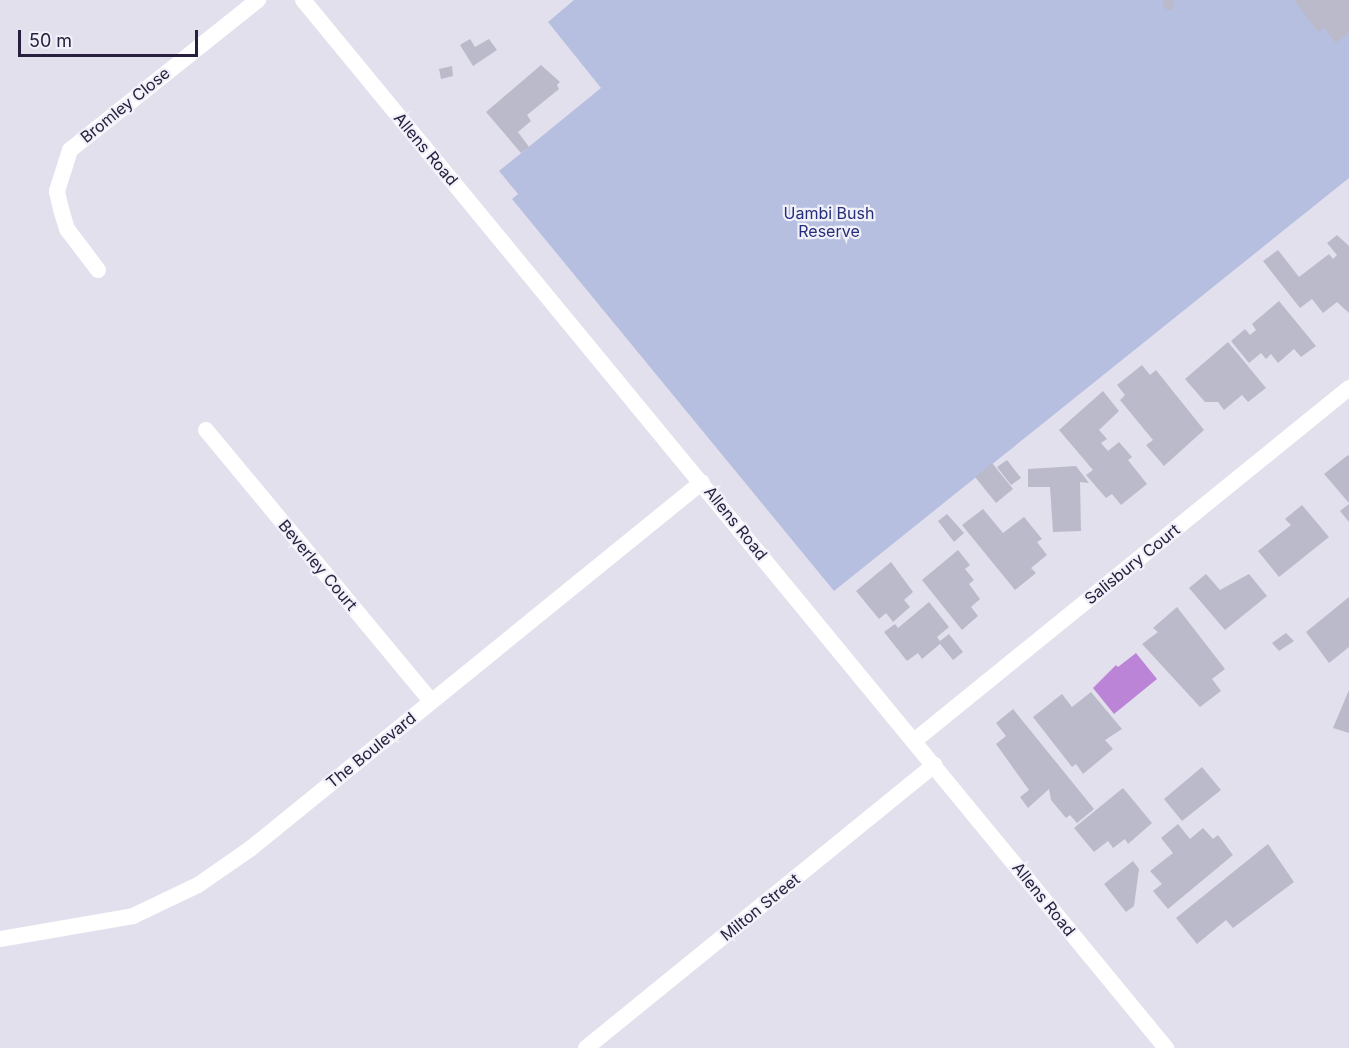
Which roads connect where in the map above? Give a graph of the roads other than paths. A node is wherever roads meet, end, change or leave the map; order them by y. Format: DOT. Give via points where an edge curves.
graph roads {
  1 [pos="258,0"];
  2 [pos="303,0"];
  3 [pos="98,270"];
  4 [pos="1348,389"];
  5 [pos="206,430"];
  6 [pos="702,482"];
  7 [pos="430,701"];
  8 [pos="914,741"];
  9 [pos="934,765"];
  10 [pos="0,939"];
  11 [pos="586,1048"];
  12 [pos="1166,1048"];
  1 -- 3 [label="street, Bromley Close" via="70,150 57,190 67,229"];
  2 -- 6 [label="street, Allens Road"];
  4 -- 8 [label="street, Salisbury Court"];
  5 -- 7 [label="street, Beverley Court"];
  6 -- 7 [label="street, The Boulevard"];
  6 -- 8 [label="street, Allens Road"];
  7 -- 10 [label="street, The Boulevard" via="250,849 198,885 133,916"];
  8 -- 9 [label="street, Allens Road"];
  9 -- 11 [label="street, Milton Street"];
  9 -- 12 [label="street, Allens Road"];
}
